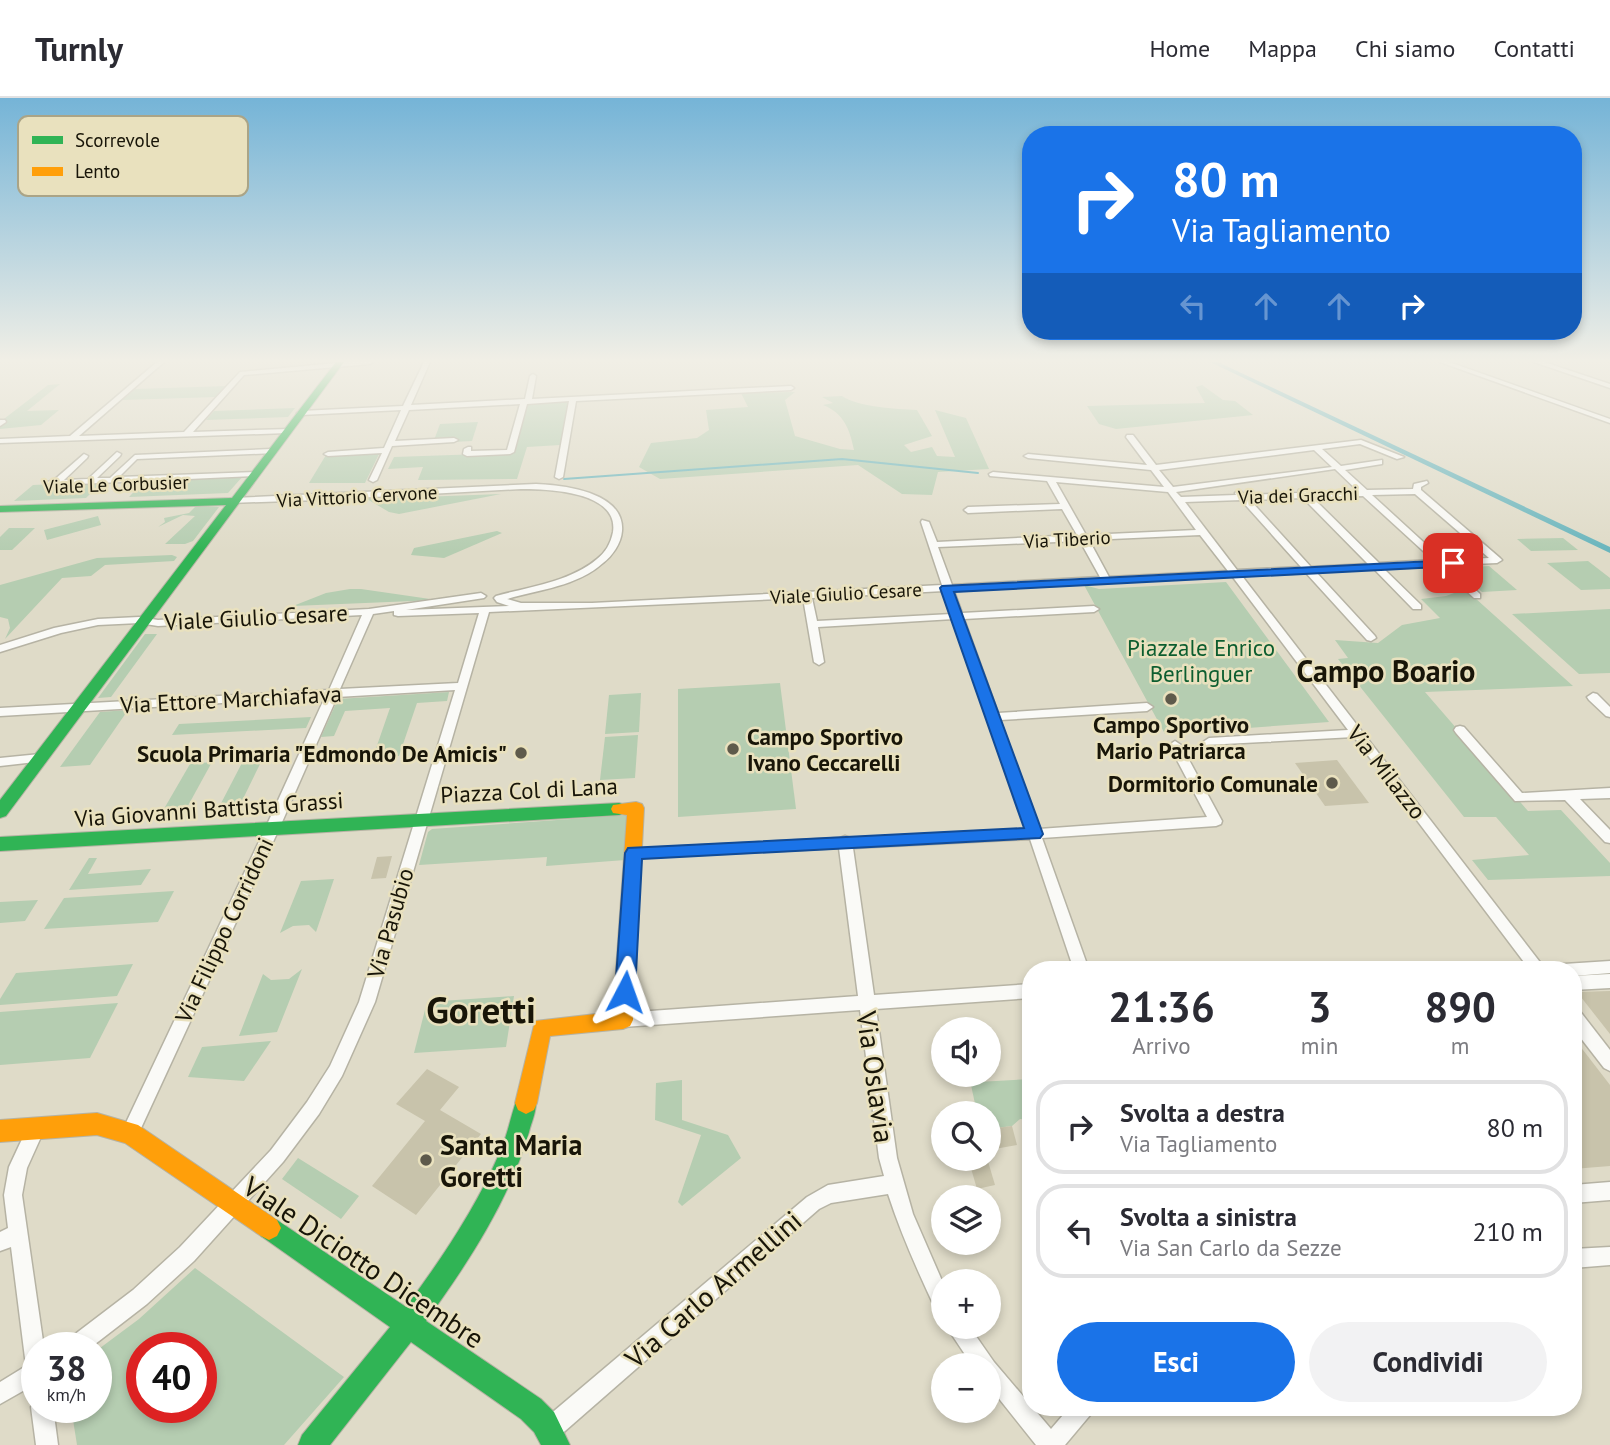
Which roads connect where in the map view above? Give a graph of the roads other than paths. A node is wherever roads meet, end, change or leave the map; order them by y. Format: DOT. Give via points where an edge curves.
graph roads {
  1 [pos="88,425"];
  2 [pos="195,425"];
  3 [pos="292,425"];
  4 [pos="398,425"];
  5 [pos="519,425"];
  6 [pos="568,425"];
  7 [pos="287,431"];
  8 [pos="187,434"];
  9 [pos="1130,437"];
  10 [pos="71,439"];
  11 [pos="454,440"];
  12 [pos="0,441"];
  13 [pos="388,447"];
  14 [pos="1315,447"];
  15 [pos="468,449"];
  16 [pos="271,452"];
  17 [pos="117,454"];
  18 [pos="328,454"];
  19 [pos="84,456"];
  20 [pos="1028,456"];
  21 [pos="1400,457"];
  22 [pos="1379,462"];
  23 [pos="1153,468"];
  24 [pos="1335,469"];
  25 [pos="993,474"];
  26 [pos="246,475"];
  27 [pos="559,477"];
  28 [pos="114,478"];
  29 [pos="1049,479"];
  30 [pos="373,480"];
  31 [pos="90,481"];
  32 [pos="1229,482"];
  33 [pos="480,489"];
  34 [pos="1170,490"];
  35 [pos="1301,491"];
  36 [pos="1365,493"];
  37 [pos="1243,498"];
  38 [pos="1178,500"];
  39 [pos="233,501"];
  40 [pos="1065,506"];
  41 [pos="0,509"];
  42 [pos="968,510"];
  43 [pos="925,522"];
  44 [pos="1203,532"];
  45 [pos="1083,538"];
  46 [pos="932,545"];
  47 [pos="1497,559"];
  48 [pos="1442,564"];
  49 [pos="1377,567"];
  50 [pos="1309,571"];
  51 [pos="1235,574"];
  52 [pos="1107,581"];
  53 [pos="947,588"];
  54 [pos="483,595"];
  55 [pos="807,595"];
  56 [pos="1477,596"];
  57 [pos="500,599"];
  58 [pos="541,606"];
  59 [pos="1417,607"];
  60 [pos="1094,609"];
  61 [pos="485,610"];
  62 [pos="369,612"];
  63 [pos="957,616"];
  64 [pos="143,620"];
  65 [pos="812,624"];
  66 [pos="1371,638"];
  67 [pos="0,649"];
  68 [pos="819,663"];
  69 [pos="461,687"];
  70 [pos="333,694"];
  71 [pos="1592,697"];
  72 [pos="78,707"];
  73 [pos="1147,707"];
  74 [pos="0,712"];
  75 [pos="1610,713"];
  76 [pos="993,717"];
  77 [pos="1460,730"];
  78 [pos="1357,733"];
  79 [pos="1209,742"];
  80 [pos="1175,745"];
  81 [pos="40,758"];
  82 [pos="0,762"];
  83 [pos="1610,793"];
  84 [pos="1569,796"];
  85 [pos="0,811"];
  86 [pos="421,818"];
  87 [pos="272,830"];
  88 [pos="1034,834"];
  89 [pos="1610,838"];
  90 [pos="845,841"];
  91 [pos="0,844"];
  92 [pos="634,853"];
  93 [pos="1079,961"];
  94 [pos="1532,961"];
  95 [pos="1610,967"];
  96 [pos="1582,969"];
  97 [pos="1610,981"];
  98 [pos="1582,983"];
  99 [pos="1022,992"];
  100 [pos="865,1002"];
  101 [pos="623,1020"];
  102 [pos="1582,1026"];
  103 [pos="1610,1063"];
  104 [pos="37,1128"];
  105 [pos="0,1130"];
  106 [pos="130,1133"];
  107 [pos="894,1185"];
  108 [pos="1610,1191"];
  109 [pos="1582,1193"];
  110 [pos="233,1204"];
  111 [pos="17,1233"];
  112 [pos="0,1242"];
  113 [pos="1610,1256"];
  114 [pos="1582,1258"];
  115 [pos="931,1274"];
  116 [pos="408,1324"];
  117 [pos="31,1332"];
  118 [pos="94,1332"];
  119 [pos="21,1380"];
  120 [pos="1001,1385"];
  121 [pos="0,1394"];
  122 [pos="1022,1411"];
  123 [pos="1026,1416"];
  124 [pos="1076,1416"];
  125 [pos="44,1423"];
  126 [pos="552,1437"];
  127 [pos="47,1445"];
  128 [pos="312,1445"];
  129 [pos="1050,1445"];
  1 -- 10 [label="street"];
  2 -- 8 [label="street"];
  3 -- 7 [label="main road"];
  4 -- 13 [label="street"];
  5 -- 15 [label="street" via="510,452 467,454"];
  6 -- 27 [label="street"];
  7 -- 8 [label="street"];
  7 -- 16 [label="main road"];
  8 -- 10 [label="street"];
  9 -- 23 [label="street, Via Milazzo"];
  10 -- 12 [label="street"];
  11 -- 13 [label="street"];
  13 -- 18 [label="street"];
  13 -- 30 [label="street"];
  14 -- 21 [label="street" via="1366,442"];
  14 -- 23 [label="street"];
  14 -- 24 [label="street"];
  16 -- 26 [label="main road"];
  16 -- 28 [label="street" via="135,457"];
  17 -- 31 [label="street"];
  19 -- 31 [label="street" via="52,483"];
  20 -- 23 [label="street"];
  22 -- 24 [label="street"];
  23 -- 34 [label="street, Via Milazzo"];
  24 -- 32 [label="street"];
  24 -- 36 [label="street"];
  25 -- 29 [label="street"];
  26 -- 28 [label="street"];
  26 -- 39 [label="main road"];
  28 -- 31 [label="street"];
  29 -- 34 [label="street"];
  29 -- 40 [label="street"];
  32 -- 34 [label="street"];
  32 -- 37 [label="street"];
  33 -- 39 [label="street, Via Vittorio Cervone"];
  33 -- 54 [label="street, Via Vittorio Cervone" via="577,496 599,508 610,530 597,554 569,573"];
  33 -- 57 [label="street, Via Vittorio Cervone" via="579,492 608,507 618,524 610,549 580,573"];
  34 -- 38 [label="street, Via Milazzo"];
  35 -- 36 [label="street, Via dei Gracchi"];
  35 -- 37 [label="street, Via dei Gracchi"];
  35 -- 49 [label="street"];
  36 -- 47 [label="street, Via dei Gracchi" via="1421,487"];
  36 -- 48 [label="street"];
  37 -- 38 [label="street, Via dei Gracchi"];
  37 -- 50 [label="street"];
  38 -- 44 [label="street, Via Milazzo"];
  39 -- 41 [label="main road, Viale Le Corbusier"];
  39 -- 64 [label="main road"];
  40 -- 42 [label="street"];
  40 -- 45 [label="street"];
  43 -- 46 [label="street"];
  44 -- 45 [label="street, Via Tiberio"];
  44 -- 51 [label="street, Via Milazzo"];
  45 -- 46 [label="street, Via Tiberio"];
  45 -- 52 [label="street"];
  46 -- 53 [label="street"];
  47 -- 48 [label="street, Viale Giulio Cesare"];
  48 -- 49 [label="street, Viale Giulio Cesare"];
  48 -- 56 [label="street"];
  49 -- 50 [label="street, Viale Giulio Cesare"];
  49 -- 59 [label="street"];
  50 -- 51 [label="street, Viale Giulio Cesare"];
  50 -- 66 [label="street"];
  51 -- 52 [label="street, Viale Giulio Cesare"];
  51 -- 78 [label="street, Via Milazzo"];
  52 -- 53 [label="street, Viale Giulio Cesare"];
  53 -- 55 [label="street, Viale Giulio Cesare"];
  53 -- 63 [label="street"];
  54 -- 57 [label="street, Viale Giulio Cesare"];
  54 -- 61 [label="street, Via Pasubio" via="472,605"];
  54 -- 62 [label="street, Viale Giulio Cesare"];
  55 -- 58 [label="street, Viale Giulio Cesare"];
  55 -- 65 [label="street"];
  57 -- 58 [label="street, Viale Giulio Cesare" via="514,605"];
  57 -- 61 [label="street"];
  58 -- 61 [label="street, Viale Giulio Cesare"];
  60 -- 63 [label="street"];
  61 -- 62 [label="street, Viale Giulio Cesare"];
  61 -- 69 [label="street, Via Pasubio"];
  62 -- 64 [label="street, Viale Giulio Cesare" via="158,623"];
  62 -- 70 [label="street, Via Filippo Corridoni"];
  63 -- 65 [label="street"];
  63 -- 76 [label="street"];
  64 -- 67 [label="street, Viale Giulio Cesare" via="82,625"];
  64 -- 72 [label="main road"];
  65 -- 68 [label="street"];
  69 -- 70 [label="street, Via Ettore Marchiafava"];
  69 -- 86 [label="street, Via Pasubio"];
  70 -- 72 [label="street, Via Ettore Marchiafava"];
  70 -- 87 [label="street, Via Filippo Corridoni"];
  71 -- 75 [label="street"];
  72 -- 74 [label="street, Via Ettore Marchiafava"];
  72 -- 81 [label="main road"];
  73 -- 76 [label="street"];
  76 -- 88 [label="street"];
  77 -- 84 [label="street" via="1519,798"];
  78 -- 79 [label="street"];
  78 -- 94 [label="street, Via Milazzo"];
  80 -- 88 [label="street" via="1216,821"];
  81 -- 82 [label="street"];
  81 -- 85 [label="main road"];
  83 -- 84 [label="street"];
  84 -- 89 [label="street"];
  86 -- 87 [label="main road, Via Giovanni Battista Grassi"];
  86 -- 92 [label="main road, Piazza Col di Lana" via="636,808"];
  86 -- 110 [label="street, Via Pasubio" via="367,1002 347,1049 296,1131"];
  87 -- 91 [label="main road, Via Giovanni Battista Grassi"];
  87 -- 106 [label="street, Via Filippo Corridoni"];
  88 -- 90 [label="street"];
  88 -- 93 [label="street"];
  90 -- 92 [label="street"];
  90 -- 100 [label="street, Via Oslavia"];
  92 -- 101 [label="main road"];
  95 -- 96 [label="street"];
  97 -- 98 [label="street"];
  99 -- 100 [label="street"];
  100 -- 101 [label="street"];
  100 -- 107 [label="street, Via Oslavia"];
  101 -- 116 [label="main road" via="542,1028 523,1119 503,1177 463,1247"];
  102 -- 103 [label="street"];
  104 -- 105 [label="main road, Viale Diciotto Dicembre"];
  104 -- 106 [label="main road, Viale Diciotto Dicembre" via="97,1124"];
  104 -- 111 [label="street" via="15,1182"];
  106 -- 110 [label="main road, Viale Diciotto Dicembre"];
  107 -- 115 [label="street, Via Oslavia"];
  107 -- 126 [label="street, Via Carlo Armellini" via="828,1194 813,1203"];
  108 -- 109 [label="street"];
  110 -- 116 [label="main road, Viale Diciotto Dicembre"];
  110 -- 118 [label="street, Via Pasubio" via="158,1282"];
  111 -- 112 [label="street"];
  111 -- 117 [label="street"];
  113 -- 114 [label="street"];
  116 -- 126 [label="main road, Viale Diciotto Dicembre" via="531,1409"];
  116 -- 128 [label="main road"];
  119 -- 121 [label="street"];
  120 -- 122 [label="street"];
  123 -- 129 [label="street"];
  124 -- 129 [label="street"];
  125 -- 127 [label="street"];
}
